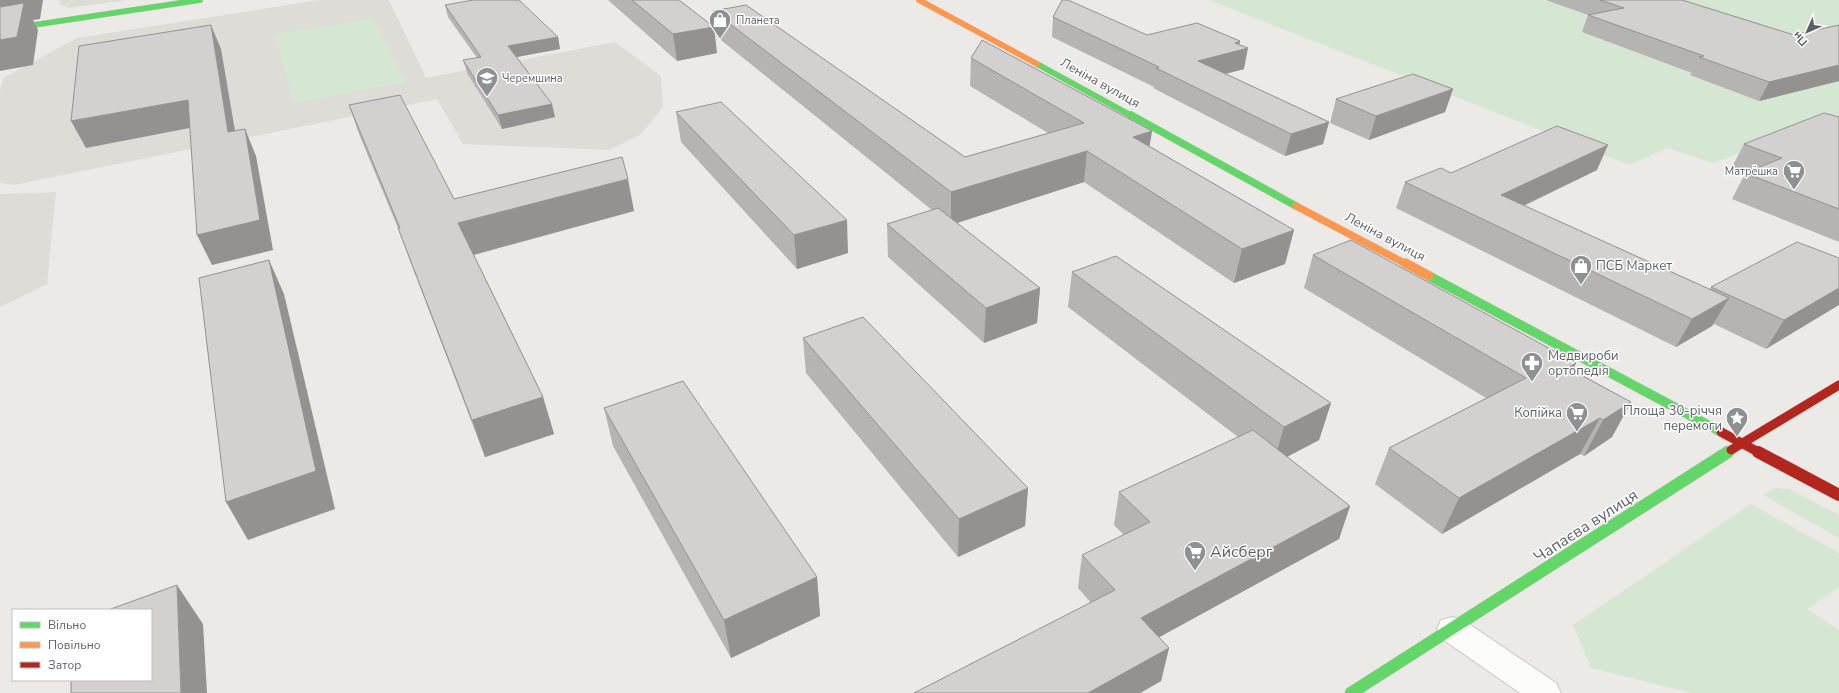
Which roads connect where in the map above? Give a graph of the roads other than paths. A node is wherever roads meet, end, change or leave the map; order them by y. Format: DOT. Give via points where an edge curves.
graph roads {
  1 [pos="200,0"];
  2 [pos="919,0"];
  3 [pos="0,30"];
  4 [pos="1839,385"];
  5 [pos="1743,443"];
  6 [pos="1839,495"];
  7 [pos="1452,629"];
  8 [pos="1351,693"];
  9 [pos="1545,693"];
  1 -- 3 [label="street"];
  2 -- 5 [label="street, Леніна вулиця" via="1284,199"];
  4 -- 5 [label="street, Чапаєва вулиця"];
  5 -- 6 [label="street, Леніна вулиця"];
  5 -- 7 [label="street, Чапаєва вулиця"];
  7 -- 8 [label="street, Чапаєва вулиця"];
  7 -- 9 [label="street"];
}
